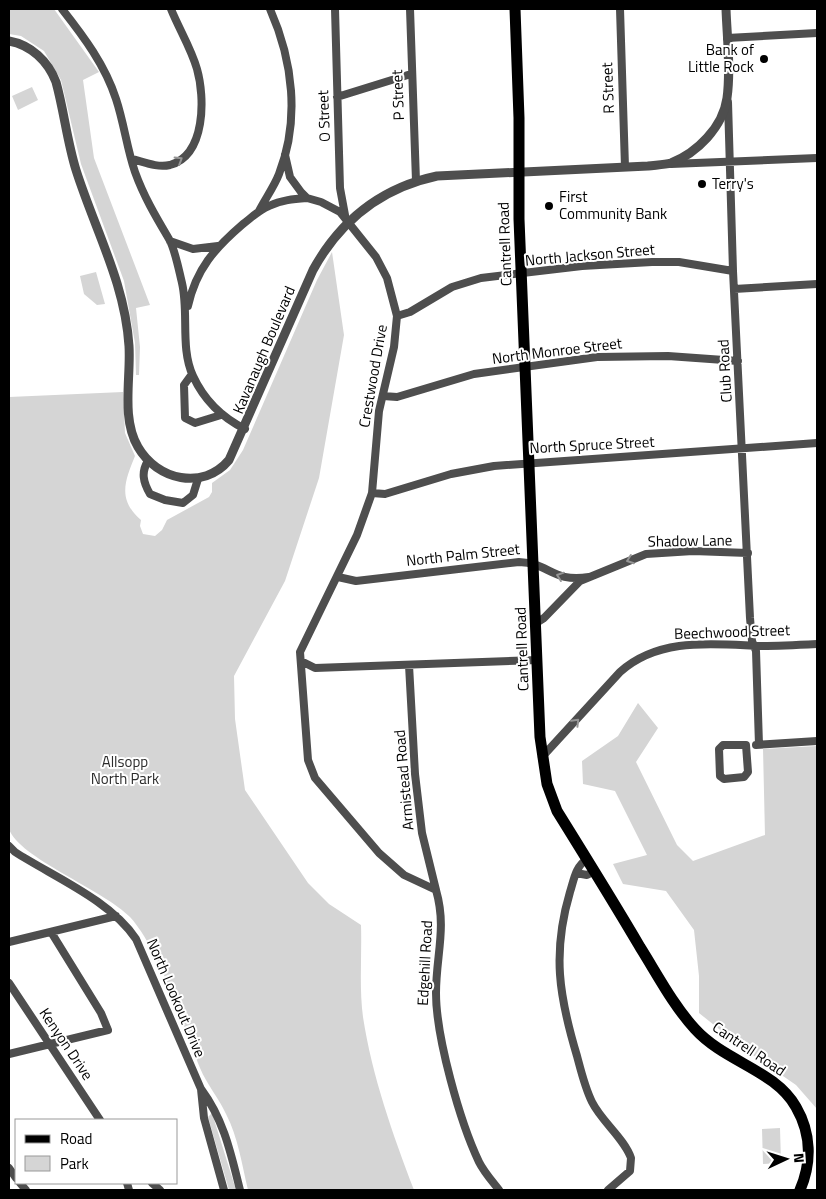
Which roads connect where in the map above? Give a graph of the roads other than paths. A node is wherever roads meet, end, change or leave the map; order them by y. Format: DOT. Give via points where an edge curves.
graph roads {
  1 [pos="62,9"];
  2 [pos="171,9"];
  3 [pos="270,9"];
  4 [pos="335,9"];
  5 [pos="410,9"];
  6 [pos="514,9"];
  7 [pos="620,9"];
  8 [pos="726,9"];
  9 [pos="817,33"];
  10 [pos="727,38"];
  11 [pos="9,41"];
  12 [pos="411,74"];
  13 [pos="728,95"];
  14 [pos="337,97"];
  15 [pos="285,155"];
  16 [pos="817,158"];
  17 [pos="132,159"];
  18 [pos="731,162"];
  19 [pos="668,164"];
  20 [pos="625,166"];
  21 [pos="518,170"];
  22 [pos="416,181"];
  23 [pos="307,198"];
  24 [pos="259,211"];
  25 [pos="348,222"];
  26 [pos="170,241"];
  27 [pos="218,246"];
  28 [pos="733,271"];
  29 [pos="521,274"];
  30 [pos="817,284"];
  31 [pos="734,289"];
  32 [pos="186,313"];
  33 [pos="397,316"];
  34 [pos="738,361"];
  35 [pos="526,367"];
  36 [pos="192,374"];
  37 [pos="382,396"];
  38 [pos="221,415"];
  39 [pos="244,429"];
  40 [pos="817,443"];
  41 [pos="742,447"];
  42 [pos="148,461"];
  43 [pos="529,462"];
  44 [pos="198,479"];
  45 [pos="372,493"];
  46 [pos="748,553"];
  47 [pos="534,562"];
  48 [pos="338,577"];
  49 [pos="589,577"];
  50 [pos="536,623"];
  51 [pos="817,644"];
  52 [pos="754,645"];
  53 [pos="538,660"];
  54 [pos="302,661"];
  55 [pos="409,665"];
  56 [pos="817,741"];
  57 [pos="746,745"];
  58 [pos="759,745"];
  59 [pos="542,757"];
  60 [pos="9,846"];
  61 [pos="587,859"];
  62 [pos="595,871"];
  63 [pos="576,874"];
  64 [pos="436,890"];
  65 [pos="116,916"];
  66 [pos="51,932"];
  67 [pos="9,942"];
  68 [pos="9,984"];
  69 [pos="50,1045"];
  70 [pos="9,1054"];
  71 [pos="201,1089"];
  72 [pos="99,1119"];
  73 [pos="224,1190"];
  74 [pos="240,1190"];
  75 [pos="499,1190"];
  76 [pos="608,1190"];
  77 [pos="800,1190"];
  1 -- 17 [label="street" via="92,48 106,73 117,100"];
  17 -- 2 [label="street, one-way" via="158,166 176,163 190,151 198,130 201,100 198,76"];
  3 -- 15 [label="street" via="282,41 291,83 290,131"];
  4 -- 14 [label="street, O Street"];
  5 -- 12 [label="street, P Street"];
  6 -- 21 [label="main road, Cantrell Road"];
  7 -- 20 [label="street, R Street"];
  8 -- 10 [label="street, Kavanaugh Boulevard"];
  9 -- 10 [label="street"];
  10 -- 13 [label="street, Kavanaugh Boulevard"];
  11 -- 42 [label="street" via="37,54 56,82 76,169 121,293 129,346 130,427"];
  12 -- 14 [label="street"];
  12 -- 22 [label="street, P Street"];
  13 -- 18 [label="street, Club Road"];
  13 -- 19 [label="street, Kavanaugh Boulevard" via="719,119 707,137 689,153"];
  14 -- 25 [label="street, O Street" via="341,199"];
  15 -- 23 [label="street" via="290,177"];
  15 -- 24 [label="street"];
  16 -- 18 [label="street"];
  17 -- 26 [label="street" via="150,208"];
  18 -- 19 [label="street"];
  18 -- 28 [label="street, Club Road"];
  19 -- 20 [label="street, Kavanaugh Boulevard"];
  20 -- 21 [label="street, Kavanaugh Boulevard"];
  21 -- 22 [label="street, Kavanaugh Boulevard" via="455,174"];
  21 -- 29 [label="main road, Cantrell Road"];
  22 -- 25 [label="street, Kavanaugh Boulevard" via="378,198"];
  23 -- 24 [label="street" via="281,202"];
  23 -- 25 [label="street, Crestwood Drive" via="337,210"];
  24 -- 27 [label="street"];
  25 -- 33 [label="street, Crestwood Drive" via="382,267"];
  25 -- 39 [label="street, Kavanaugh Boulevard" via="330,242 313,270"];
  26 -- 27 [label="street" via="193,249"];
  26 -- 32 [label="street" via="183,287"];
  27 -- 32 [label="street" via="197,280"];
  28 -- 29 [label="street, North Jackson Street" via="679,262 652,262"];
  28 -- 31 [label="street, Club Road"];
  29 -- 33 [label="street, North Jackson Street" via="471,280"];
  29 -- 35 [label="main road, Cantrell Road"];
  30 -- 31 [label="street"];
  31 -- 34 [label="street, Club Road"];
  32 -- 36 [label="street"];
  33 -- 37 [label="street, Crestwood Drive" via="394,347"];
  34 -- 35 [label="street, North Monroe Street" via="623,356"];
  34 -- 41 [label="street, Club Road"];
  35 -- 37 [label="street, North Monroe Street" via="464,376 400,396"];
  35 -- 43 [label="main road, Cantrell Road"];
  36 -- 38 [label="street" via="205,398"];
  36 -- 38 [label="street" via="184,385 185,418 195,423"];
  37 -- 45 [label="street, Crestwood Drive"];
  38 -- 39 [label="street"];
  39 -- 44 [label="street, Kavanaugh Boulevard" via="224,466 212,475"];
  40 -- 41 [label="street, North Spruce Street"];
  41 -- 43 [label="street, North Spruce Street" via="732,451"];
  41 -- 46 [label="street, Club Road"];
  42 -- 44 [label="street" via="175,477"];
  42 -- 44 [label="street" via="144,479 150,494 156,498 186,502 193,495"];
  43 -- 45 [label="street, North Spruce Street" via="463,471 386,494"];
  43 -- 47 [label="main road, Cantrell Road"];
  45 -- 48 [label="street, Crestwood Drive"];
  46 -- 49 [label="street, Shadow Lane, one-way" via="656,552"];
  46 -- 52 [label="street, Club Road"];
  47 -- 48 [label="street, North Palm Street" via="356,581"];
  49 -- 47 [label="street, North Palm Street, one-way" via="565,578"];
  47 -- 50 [label="main road, Cantrell Road"];
  48 -- 54 [label="street, Crestwood Drive" via="302,648"];
  49 -- 50 [label="street, Shadow Lane" via="580,581"];
  50 -- 53 [label="main road, Cantrell Road"];
  51 -- 52 [label="street, Beechwood Street"];
  52 -- 58 [label="street, Club Road"];
  59 -- 52 [label="street, Beechwood Street, one-way" via="632,662 651,652 688,645"];
  53 -- 55 [label="street"];
  53 -- 59 [label="main road, Cantrell Road"];
  54 -- 55 [label="street" via="315,668"];
  54 -- 64 [label="street" via="308,760 312,775 393,866 416,883"];
  55 -- 64 [label="street, Armistead Road" via="415,774 421,823"];
  56 -- 58 [label="street"];
  57 -- 57 [label="street" via="746,775 722,778 720,747"];
  57 -- 58 [label="street"];
  59 -- 61 [label="main road, Cantrell Road" via="552,798"];
  60 -- 65 [label="street, North Lookout Drive"];
  61 -- 62 [label="main road, Cantrell Road"];
  61 -- 63 [label="street"];
  62 -- 63 [label="street" via="587,875"];
  62 -- 77 [label="main road, Cantrell Road" via="673,1000 694,1028 717,1050 769,1078 795,1105 808,1142 808,1161"];
  63 -- 76 [label="street" via="560,938 558,964 567,1022 588,1093 600,1117 631,1158 630,1171"];
  64 -- 75 [label="street, Edgehill Road" via="442,925 436,982 438,1023 474,1149"];
  65 -- 66 [label="street"];
  65 -- 71 [label="street, North Lookout Drive" via="140,949"];
  66 -- 67 [label="street"];
  66 -- 69 [label="street" via="108,1028 106,1033"];
  68 -- 69 [label="street, Kenyon Drive"];
  69 -- 70 [label="street"];
  69 -- 72 [label="street, Kenyon Drive"];
  71 -- 73 [label="street, North Lookout Drive" via="204,1118"];
  71 -- 74 [label="street" via="223,1127"];
}
